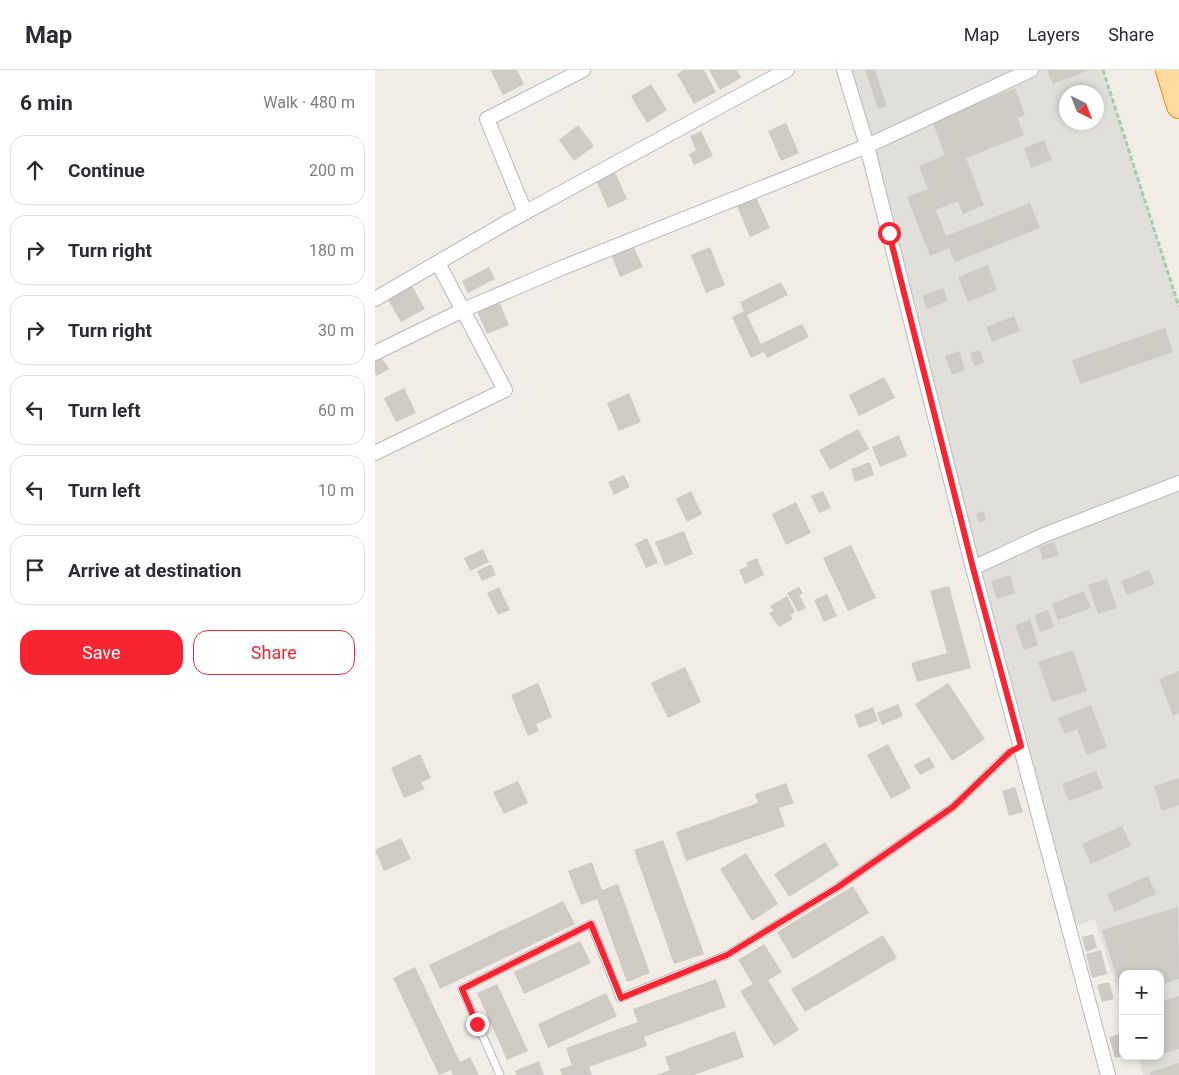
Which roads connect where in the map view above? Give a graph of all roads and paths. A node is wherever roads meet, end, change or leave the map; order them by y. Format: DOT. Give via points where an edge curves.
graph roads {
  1 [pos="583,70"];
  2 [pos="787,70"];
  3 [pos="844,70"];
  4 [pos="1031,70"];
  5 [pos="1103,70"];
  6 [pos="1169,70"];
  7 [pos="1179,106"];
  8 [pos="867,146"];
  9 [pos="525,212"];
  10 [pos="438,263"];
  11 [pos="375,299"];
  12 [pos="1179,307"];
  13 [pos="463,310"];
  14 [pos="375,353"];
  15 [pos="375,453"];
  16 [pos="1179,483"];
  17 [pos="973,568"];
  18 [pos="1021,746"];
  19 [pos="500,1075"];
  20 [pos="1108,1075"];
  1 -- 9 [label="street" via="487,119"];
  2 -- 9 [label="street"];
  3 -- 8 [label="street"];
  4 -- 8 [label="street"];
  5 -- 12 [label="path"];
  6 -- 7 [label="highway"];
  8 -- 13 [label="street"];
  8 -- 17 [label="street"];
  9 -- 10 [label="street"];
  10 -- 11 [label="street"];
  10 -- 13 [label="street"];
  13 -- 14 [label="street"];
  13 -- 15 [label="street" via="505,390"];
  16 -- 17 [label="street" via="1044,535"];
  17 -- 18 [label="street"];
  18 -- 19 [label="lane" via="1010,752 953,807 838,887 727,955 621,998 591,924 462,989"];
  18 -- 20 [label="street"];
}
